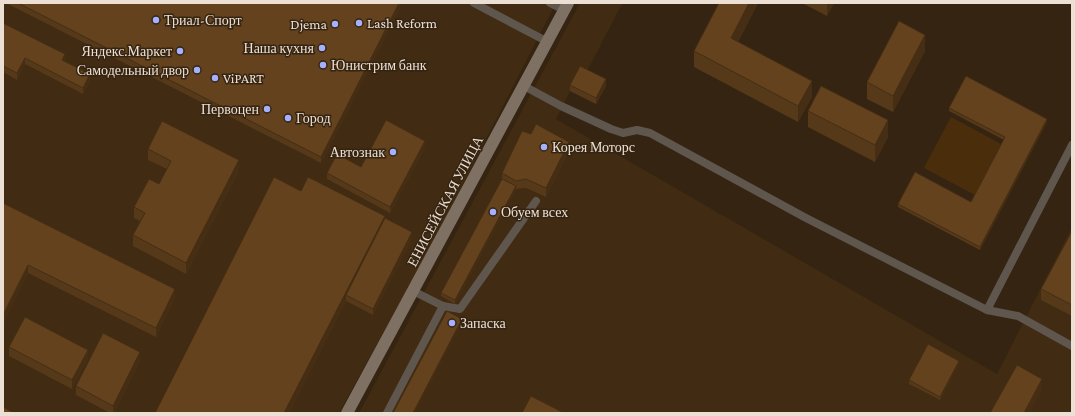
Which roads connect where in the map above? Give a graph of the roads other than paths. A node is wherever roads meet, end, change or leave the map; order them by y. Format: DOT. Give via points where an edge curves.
graph roads {
  1 [pos="474,3"];
  2 [pos="550,3"];
  3 [pos="566,7"];
  4 [pos="548,42"];
  5 [pos="524,86"];
  6 [pos="1072,145"];
  7 [pos="536,201"];
  8 [pos="414,291"];
  9 [pos="443,306"];
  10 [pos="987,310"];
  11 [pos="1072,346"];
  12 [pos="348,413"];
  13 [pos="387,413"];
  1 -- 4 [label="lane"];
  2 -- 3 [label="lane"];
  3 -- 4 [label="street, ЕНИСЕЙСКАЯ УЛИЦА"];
  4 -- 5 [label="street, ЕНИСЕЙСКАЯ УЛИЦА"];
  5 -- 8 [label="street, ЕНИСЕЙСКАЯ УЛИЦА"];
  5 -- 10 [label="lane" via="611,129 623,133 637,130 650,133 806,218"];
  6 -- 10 [label="lane"];
  7 -- 9 [label="lane" via="460,309"];
  8 -- 9 [label="lane"];
  8 -- 12 [label="street, ЕНИСЕЙСКАЯ УЛИЦА"];
  9 -- 13 [label="lane"];
  10 -- 11 [label="lane" via="1018,316"];
}
